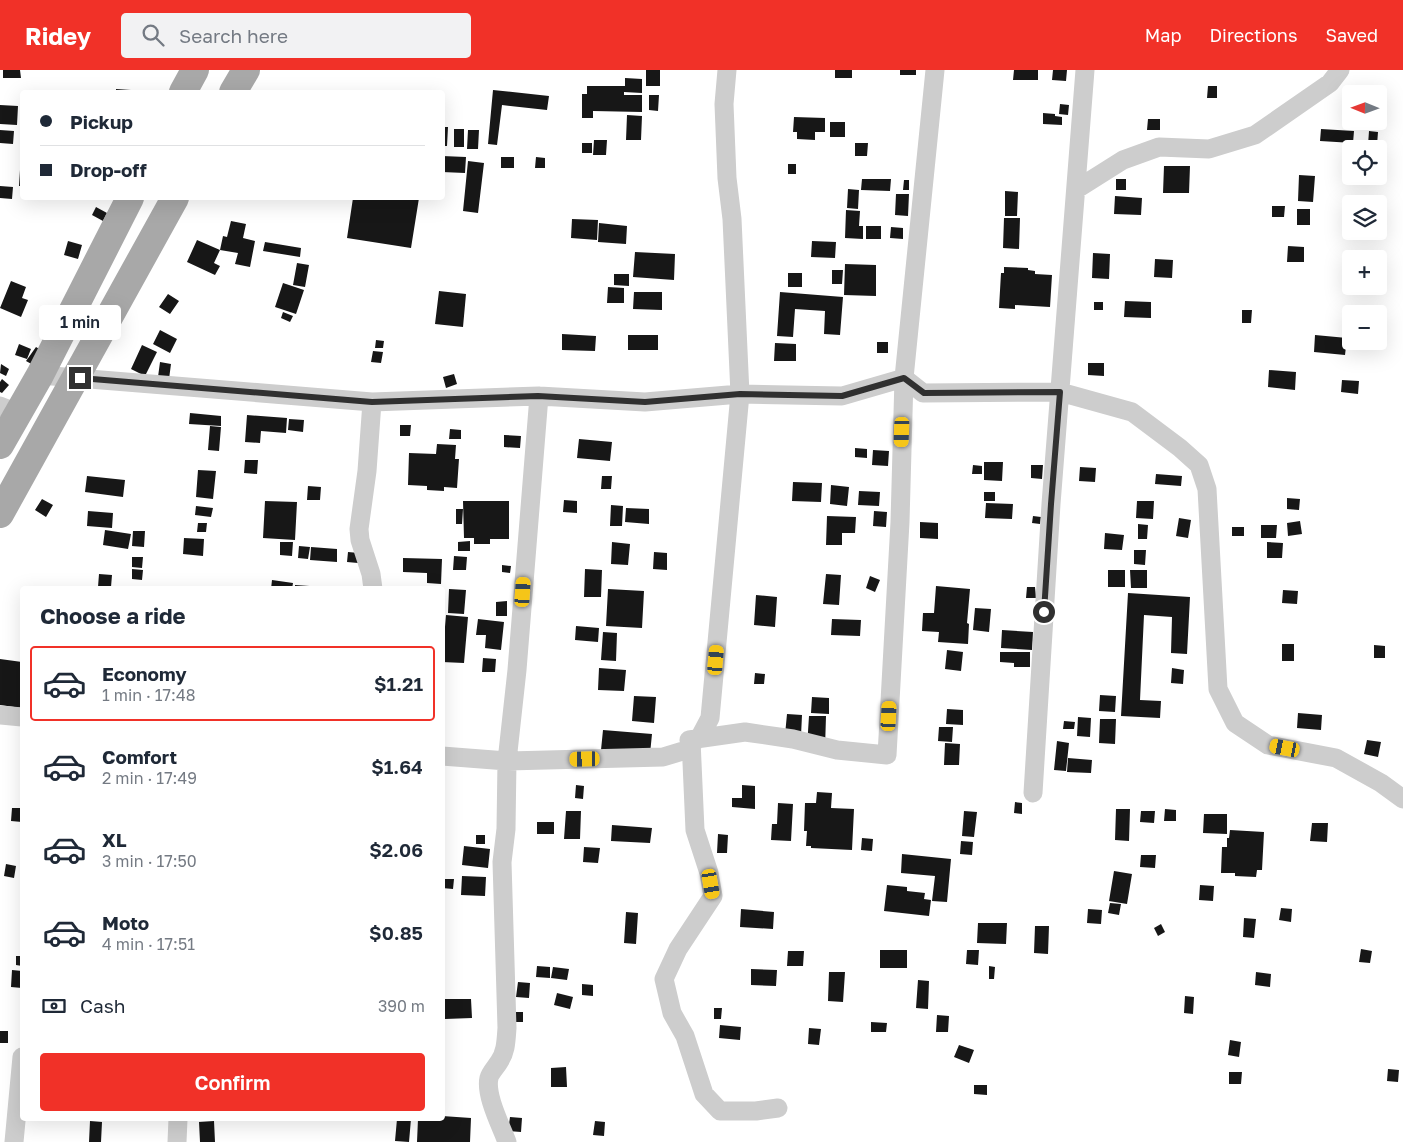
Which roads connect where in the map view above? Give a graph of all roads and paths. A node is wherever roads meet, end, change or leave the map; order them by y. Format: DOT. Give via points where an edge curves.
graph roads {
  1 [pos="195,70"];
  2 [pos="246,70"];
  3 [pos="727,70"];
  4 [pos="935,70"];
  5 [pos="1085,70"];
  6 [pos="1340,70"];
  7 [pos="184,90"];
  8 [pos="234,90"];
  9 [pos="1077,189"];
  10 [pos="129,200"];
  11 [pos="174,200"];
  12 [pos="40,375"];
  13 [pos="904,378"];
  14 [pos="1060,392"];
  15 [pos="740,394"];
  16 [pos="538,396"];
  17 [pos="372,402"];
  18 [pos="9,410"];
  19 [pos="0,445"];
  20 [pos="0,514"];
  21 [pos="373,586"];
  22 [pos="0,715"];
  23 [pos="20,718"];
  24 [pos="691,740"];
  25 [pos="445,756"];
  26 [pos="663,757"];
  27 [pos="507,761"];
  28 [pos="1033,793"];
  29 [pos="1403,799"];
  30 [pos="20,1078"];
  31 [pos="778,1108"];
  32 [pos="178,1121"];
  33 [pos="14,1142"];
  34 [pos="177,1142"];
  35 [pos="507,1142"];
  1 -- 7 [label="main road"];
  2 -- 8 [label="main road"];
  3 -- 15 [label="street" via="724,104"];
  4 -- 13 [label="street"];
  5 -- 9 [label="street"];
  6 -- 9 [label="street" via="1330,84 1255,135 1209,149 1159,147 1123,160"];
  9 -- 14 [label="street"];
  10 -- 12 [label="main road"];
  11 -- 20 [label="main road"];
  12 -- 17 [label="street"];
  12 -- 18 [label="main road"];
  13 -- 14 [label="street" via="924,393"];
  13 -- 15 [label="street" via="842,396"];
  13 -- 24 [label="street" via="887,755 836,750 745,732"];
  14 -- 28 [label="street"];
  14 -- 29 [label="street" via="1132,412 1199,464 1207,489 1218,689 1235,723 1268,745 1336,758"];
  15 -- 16 [label="street" via="645,402"];
  15 -- 26 [label="street" via="710,718 686,750"];
  16 -- 17 [label="street"];
  16 -- 27 [label="street"];
  17 -- 21 [label="street" via="359,529"];
  18 -- 19 [label="main road"];
  22 -- 23 [label="street"];
  24 -- 26 [label="street"];
  24 -- 31 [label="street" via="695,830 713,896 678,949 664,979 672,1013 685,1036 704,1094 720,1111"];
  25 -- 27 [label="street"];
  26 -- 27 [label="street"];
  27 -- 35 [label="street" via="502,862 506,1048 489,1077 488,1088"];
  30 -- 33 [label="street"];
  32 -- 34 [label="street"];
}
